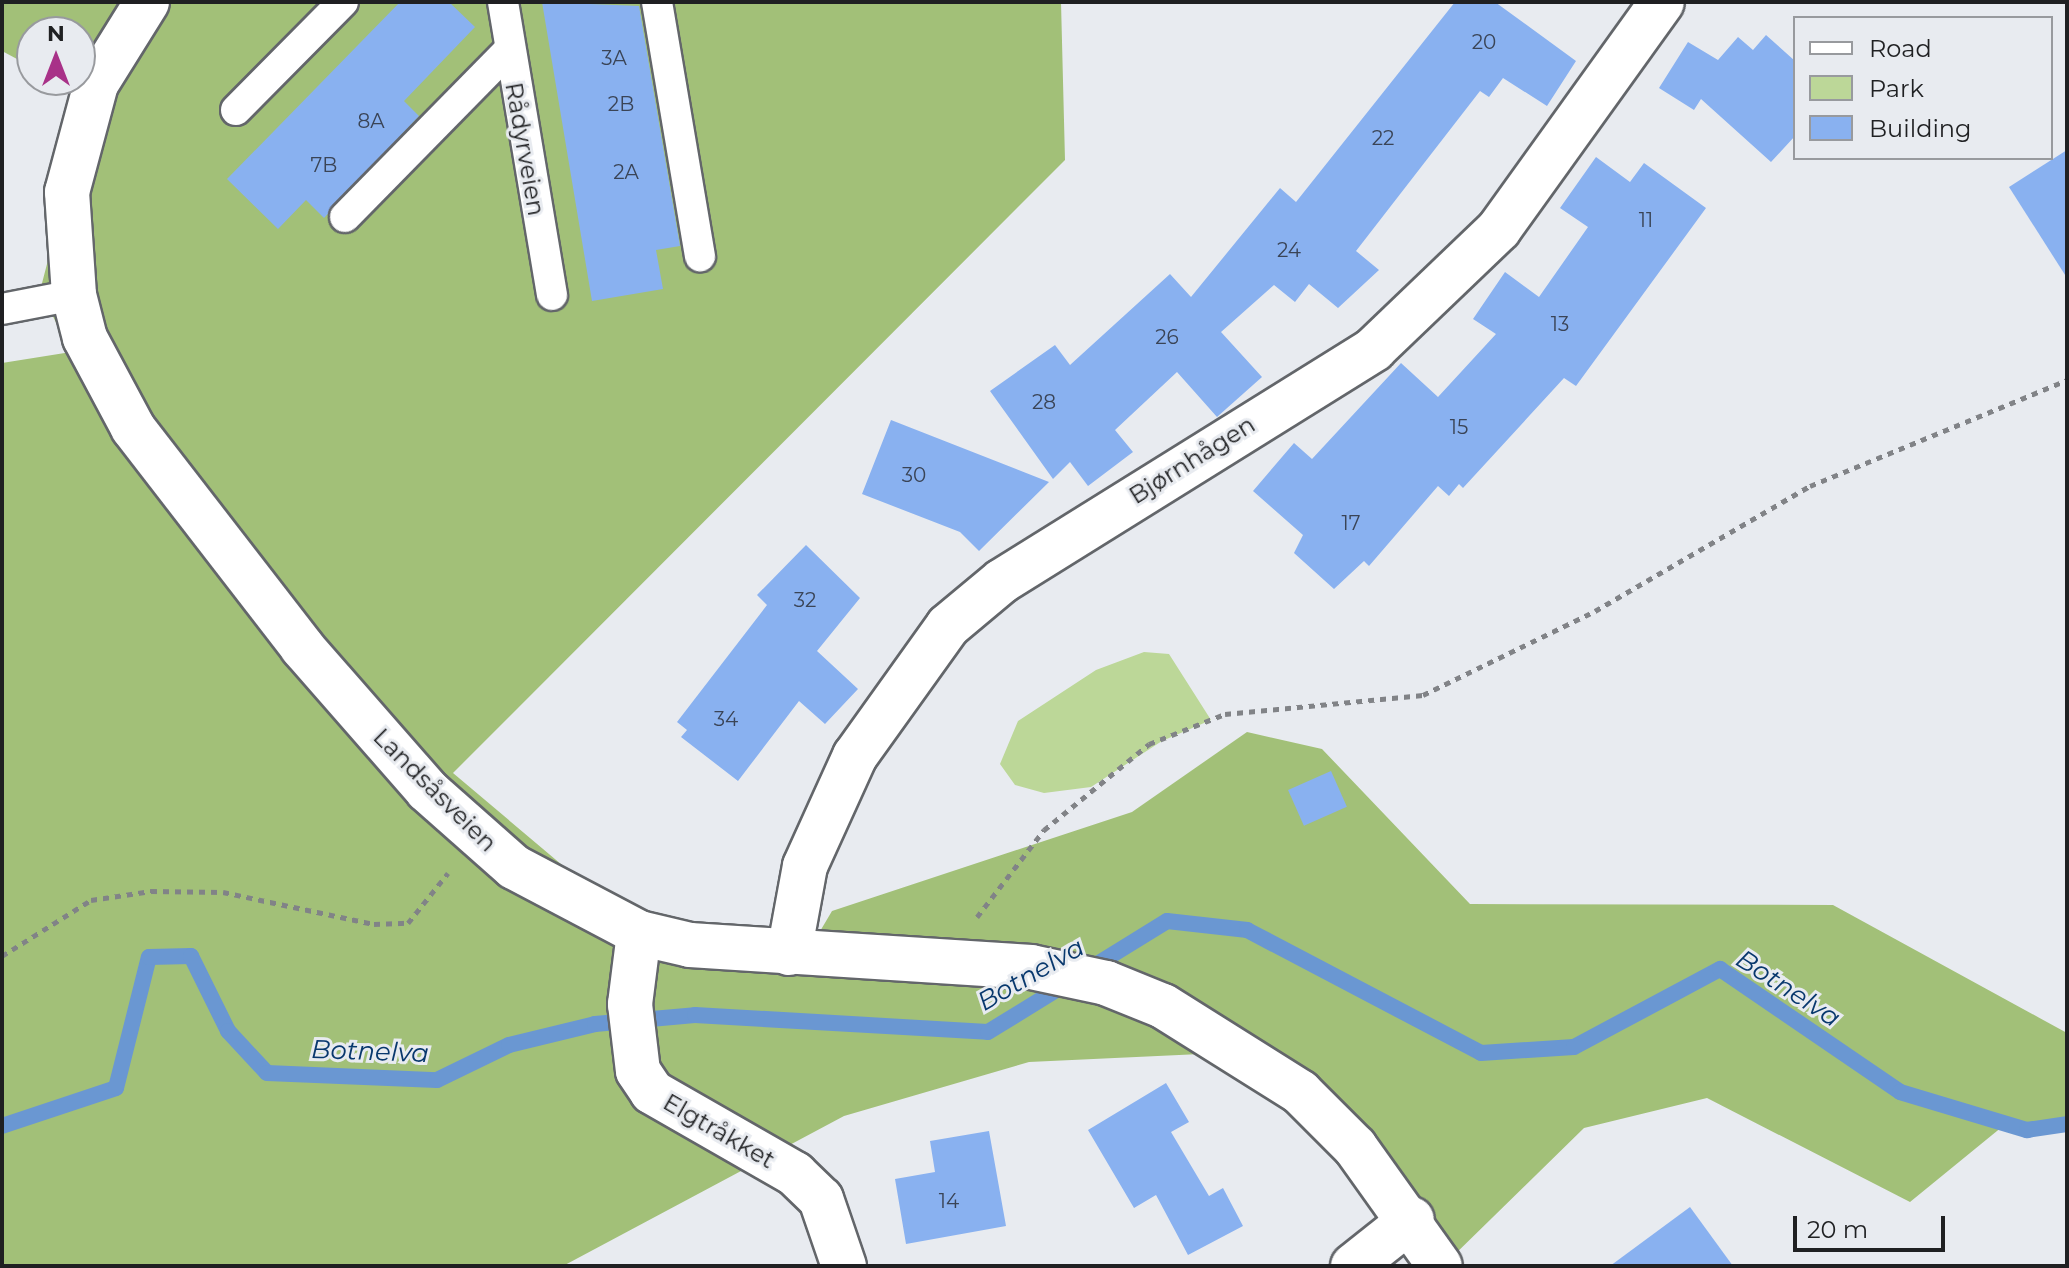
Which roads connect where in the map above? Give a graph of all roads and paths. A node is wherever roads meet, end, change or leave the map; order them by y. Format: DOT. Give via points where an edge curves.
graph roads {
  1 [pos="147,2"];
  2 [pos="343,2"];
  3 [pos="503,2"];
  4 [pos="657,2"];
  5 [pos="1662,2"];
  6 [pos="507,52"];
  7 [pos="236,110"];
  8 [pos="345,217"];
  9 [pos="700,256"];
  10 [pos="74,295"];
  11 [pos="552,295"];
  12 [pos="2,309"];
  13 [pos="2067,380"];
  14 [pos="477,839"];
  15 [pos="639,933"];
  16 [pos="789,953"];
  17 [pos="2,956"];
  18 [pos="959,958"];
  19 [pos="1412,1219"];
  20 [pos="844,1266"];
  21 [pos="1353,1266"];
  22 [pos="1440,1266"];
  1 -- 10 [label="street, Landsåsveien" via="120,35 80,129 67,192"];
  2 -- 7 [label="lane"];
  3 -- 6 [label="lane, Rådyrveien"];
  4 -- 9 [label="lane"];
  5 -- 16 [label="street, Bjørnhågen" via="1499,229 1374,349 1013,574 948,626 855,756 805,866"];
  6 -- 8 [label="lane"];
  6 -- 11 [label="lane, Rådyrveien"];
  10 -- 12 [label="lane"];
  10 -- 14 [label="street, Landsåsveien" via="97,364 133,428 302,647"];
  13 -- 18 [label="path" via="1810,486 1595,611 1423,695 1225,714 1149,744 1112,768 1003,875"];
  14 -- 15 [label="street, Landsåsveien" via="568,902"];
  14 -- 17 [label="path" via="408,923 374,924 223,892 151,891 91,900"];
  15 -- 16 [label="street, Landsåsveien"];
  15 -- 20 [label="street, Elgtråkket" via="630,1004 638,1071 652,1092 795,1174 821,1199"];
  16 -- 18 [label="street, Landsåsveien"];
  18 -- 19 [label="street, Landsåsveien" via="1106,983 1238,1047 1300,1092 1355,1147"];
  19 -- 21 [label="street"];
  19 -- 22 [label="street, Landsåsveien"];
}
